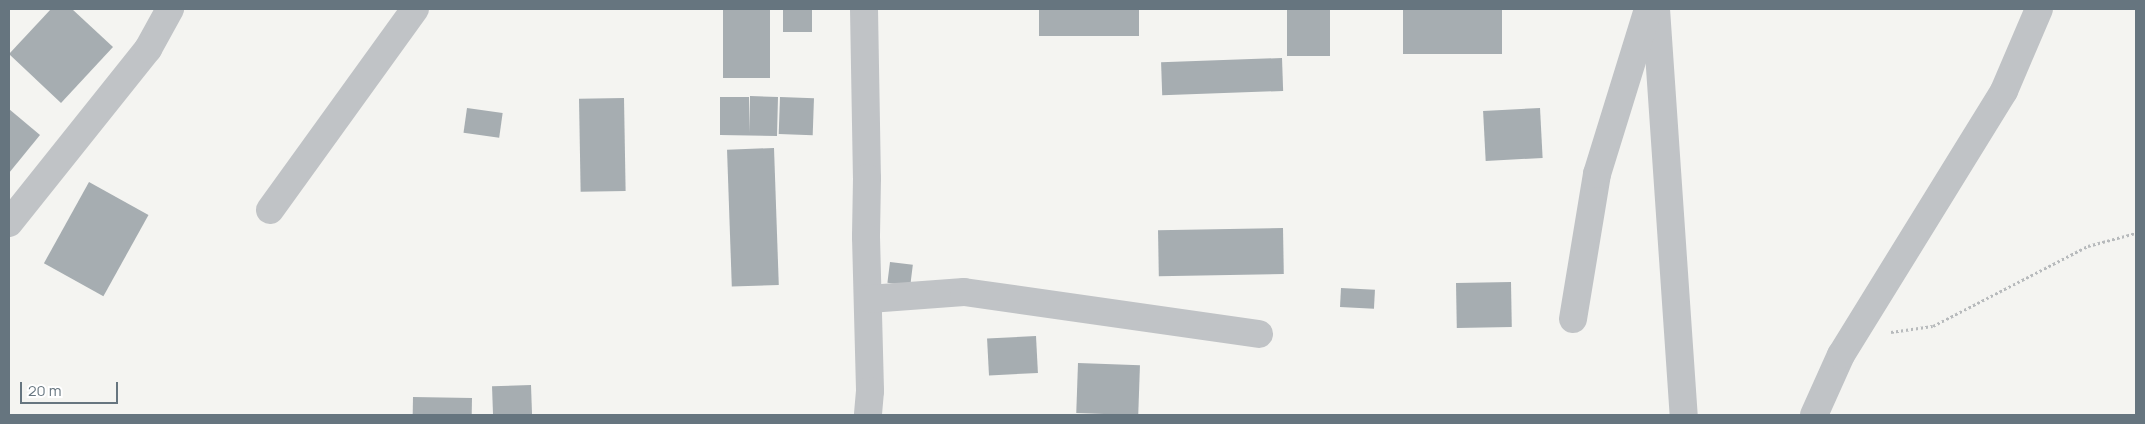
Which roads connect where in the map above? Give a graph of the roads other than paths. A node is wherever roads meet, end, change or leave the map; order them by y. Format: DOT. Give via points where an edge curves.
graph roads {
  1 [pos="170,9"];
  2 [pos="415,9"];
  3 [pos="864,9"];
  4 [pos="1648,9"];
  5 [pos="1656,9"];
  6 [pos="2039,9"];
  7 [pos="270,210"];
  8 [pos="9,223"];
  9 [pos="869,299"];
  10 [pos="1573,319"];
  11 [pos="1259,334"];
  12 [pos="868,415"];
  13 [pos="1684,415"];
  14 [pos="1814,415"];
  1 -- 8 [label="street" via="148,49"];
  2 -- 7 [label="street"];
  3 -- 9 [label="street"];
  4 -- 10 [label="street" via="1598,174"];
  5 -- 13 [label="street"];
  6 -- 14 [label="street" via="2004,91 1841,355"];
  9 -- 11 [label="street" via="964,292"];
  9 -- 12 [label="street"];
}
